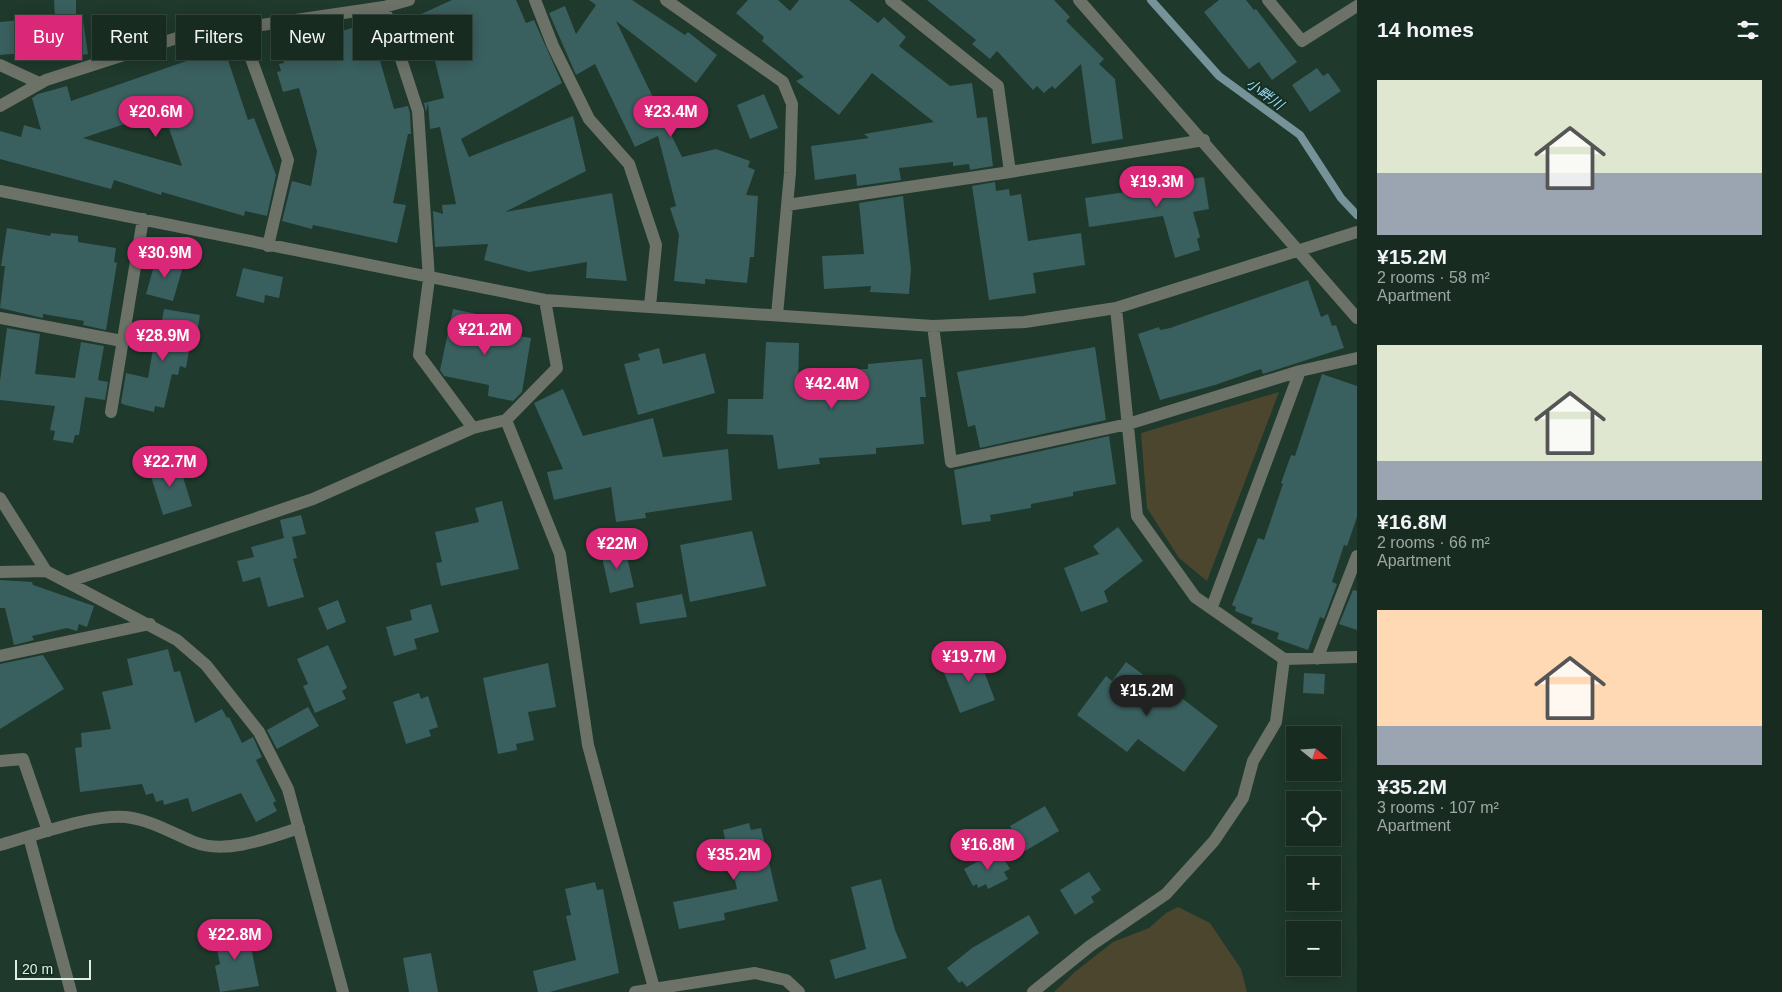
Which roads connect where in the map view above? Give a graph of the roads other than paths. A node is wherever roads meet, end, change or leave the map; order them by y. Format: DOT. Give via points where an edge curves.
graph roads {
  1 [pos="409,0"];
  2 [pos="535,0"];
  3 [pos="666,0"];
  4 [pos="891,0"];
  5 [pos="1079,0"];
  6 [pos="1268,0"];
  7 [pos="1357,6"];
  8 [pos="384,7"];
  9 [pos="261,25"];
  10 [pos="176,38"];
  11 [pos="252,60"];
  12 [pos="0,66"];
  13 [pos="39,83"];
  14 [pos="0,106"];
  15 [pos="1204,140"];
  16 [pos="1010,172"];
  17 [pos="0,192"];
  18 [pos="787,205"];
  19 [pos="143,219"];
  20 [pos="1357,232"];
  21 [pos="268,246"];
  22 [pos="1298,251"];
  23 [pos="429,278"];
  24 [pos="544,300"];
  25 [pos="650,306"];
  26 [pos="1116,308"];
  27 [pos="777,315"];
  28 [pos="0,318"];
  29 [pos="1357,318"];
  30 [pos="933,326"];
  31 [pos="122,341"];
  32 [pos="1357,358"];
  33 [pos="1300,372"];
  34 [pos="111,412"];
  35 [pos="506,420"];
  36 [pos="1128,424"];
  37 [pos="473,428"];
  38 [pos="0,498"];
  39 [pos="1357,556"];
  40 [pos="46,571"];
  41 [pos="0,572"];
  42 [pos="70,582"];
  43 [pos="1212,607"];
  44 [pos="150,624"];
  45 [pos="0,656"];
  46 [pos="1357,657"];
  47 [pos="1284,659"];
  48 [pos="1317,659"];
  49 [pos="0,761"];
  50 [pos="299,828"];
  51 [pos="48,831"];
  52 [pos="29,837"];
  53 [pos="0,845"];
  54 [pos="654,988"];
  55 [pos="71,992"];
  56 [pos="342,992"];
  57 [pos="635,992"];
  58 [pos="799,992"];
  59 [pos="1034,992"];
  1 -- 8 [label="street"];
  2 -- 25 [label="street" via="553,46 589,119 629,164 656,245"];
  3 -- 18 [label="street" via="783,82 792,104"];
  4 -- 16 [label="street" via="998,86"];
  5 -- 15 [label="street"];
  6 -- 7 [label="street" via="1302,41"];
  8 -- 9 [label="street"];
  8 -- 23 [label="street" via="418,112"];
  10 -- 13 [label="street"];
  11 -- 21 [label="street" via="288,160"];
  12 -- 13 [label="street"];
  13 -- 14 [label="street"];
  15 -- 16 [label="street"];
  15 -- 22 [label="street"];
  16 -- 18 [label="street"];
  17 -- 19 [label="street"];
  18 -- 27 [label="street"];
  19 -- 21 [label="street"];
  19 -- 31 [label="street"];
  20 -- 22 [label="street"];
  21 -- 23 [label="street"];
  22 -- 26 [label="street"];
  22 -- 29 [label="street"];
  23 -- 24 [label="street"];
  23 -- 37 [label="street" via="418,355"];
  24 -- 25 [label="street"];
  24 -- 35 [label="street" via="557,368"];
  25 -- 27 [label="street"];
  26 -- 30 [label="street" via="1025,322"];
  26 -- 36 [label="street"];
  27 -- 30 [label="street"];
  28 -- 31 [label="street"];
  30 -- 36 [label="street" via="951,462"];
  31 -- 34 [label="street"];
  32 -- 33 [label="street"];
  33 -- 36 [label="street"];
  33 -- 43 [label="street"];
  35 -- 37 [label="street"];
  35 -- 54 [label="street" via="560,554 588,745"];
  36 -- 43 [label="street" via="1137,516 1196,597"];
  37 -- 42 [label="street" via="313,499"];
  38 -- 40 [label="street"];
  39 -- 48 [label="street"];
  40 -- 41 [label="street"];
  40 -- 42 [label="street"];
  42 -- 44 [label="street"];
  43 -- 47 [label="street"];
  44 -- 45 [label="street"];
  44 -- 50 [label="street" via="177,640 206,665 259,732 288,789"];
  46 -- 48 [label="street"];
  47 -- 48 [label="street"];
  47 -- 59 [label="street" via="1276,722 1253,761 1243,798 1214,840 1166,894 1090,946"];
  49 -- 51 [label="street" via="23,759"];
  50 -- 51 [label="street" via="253,843 229,846 197,844 147,821 126,817 106,817"];
  50 -- 56 [label="street"];
  51 -- 52 [label="street"];
  52 -- 53 [label="street"];
  52 -- 55 [label="street"];
  54 -- 57 [label="street"];
  54 -- 58 [label="street" via="755,973 786,980"];
}
